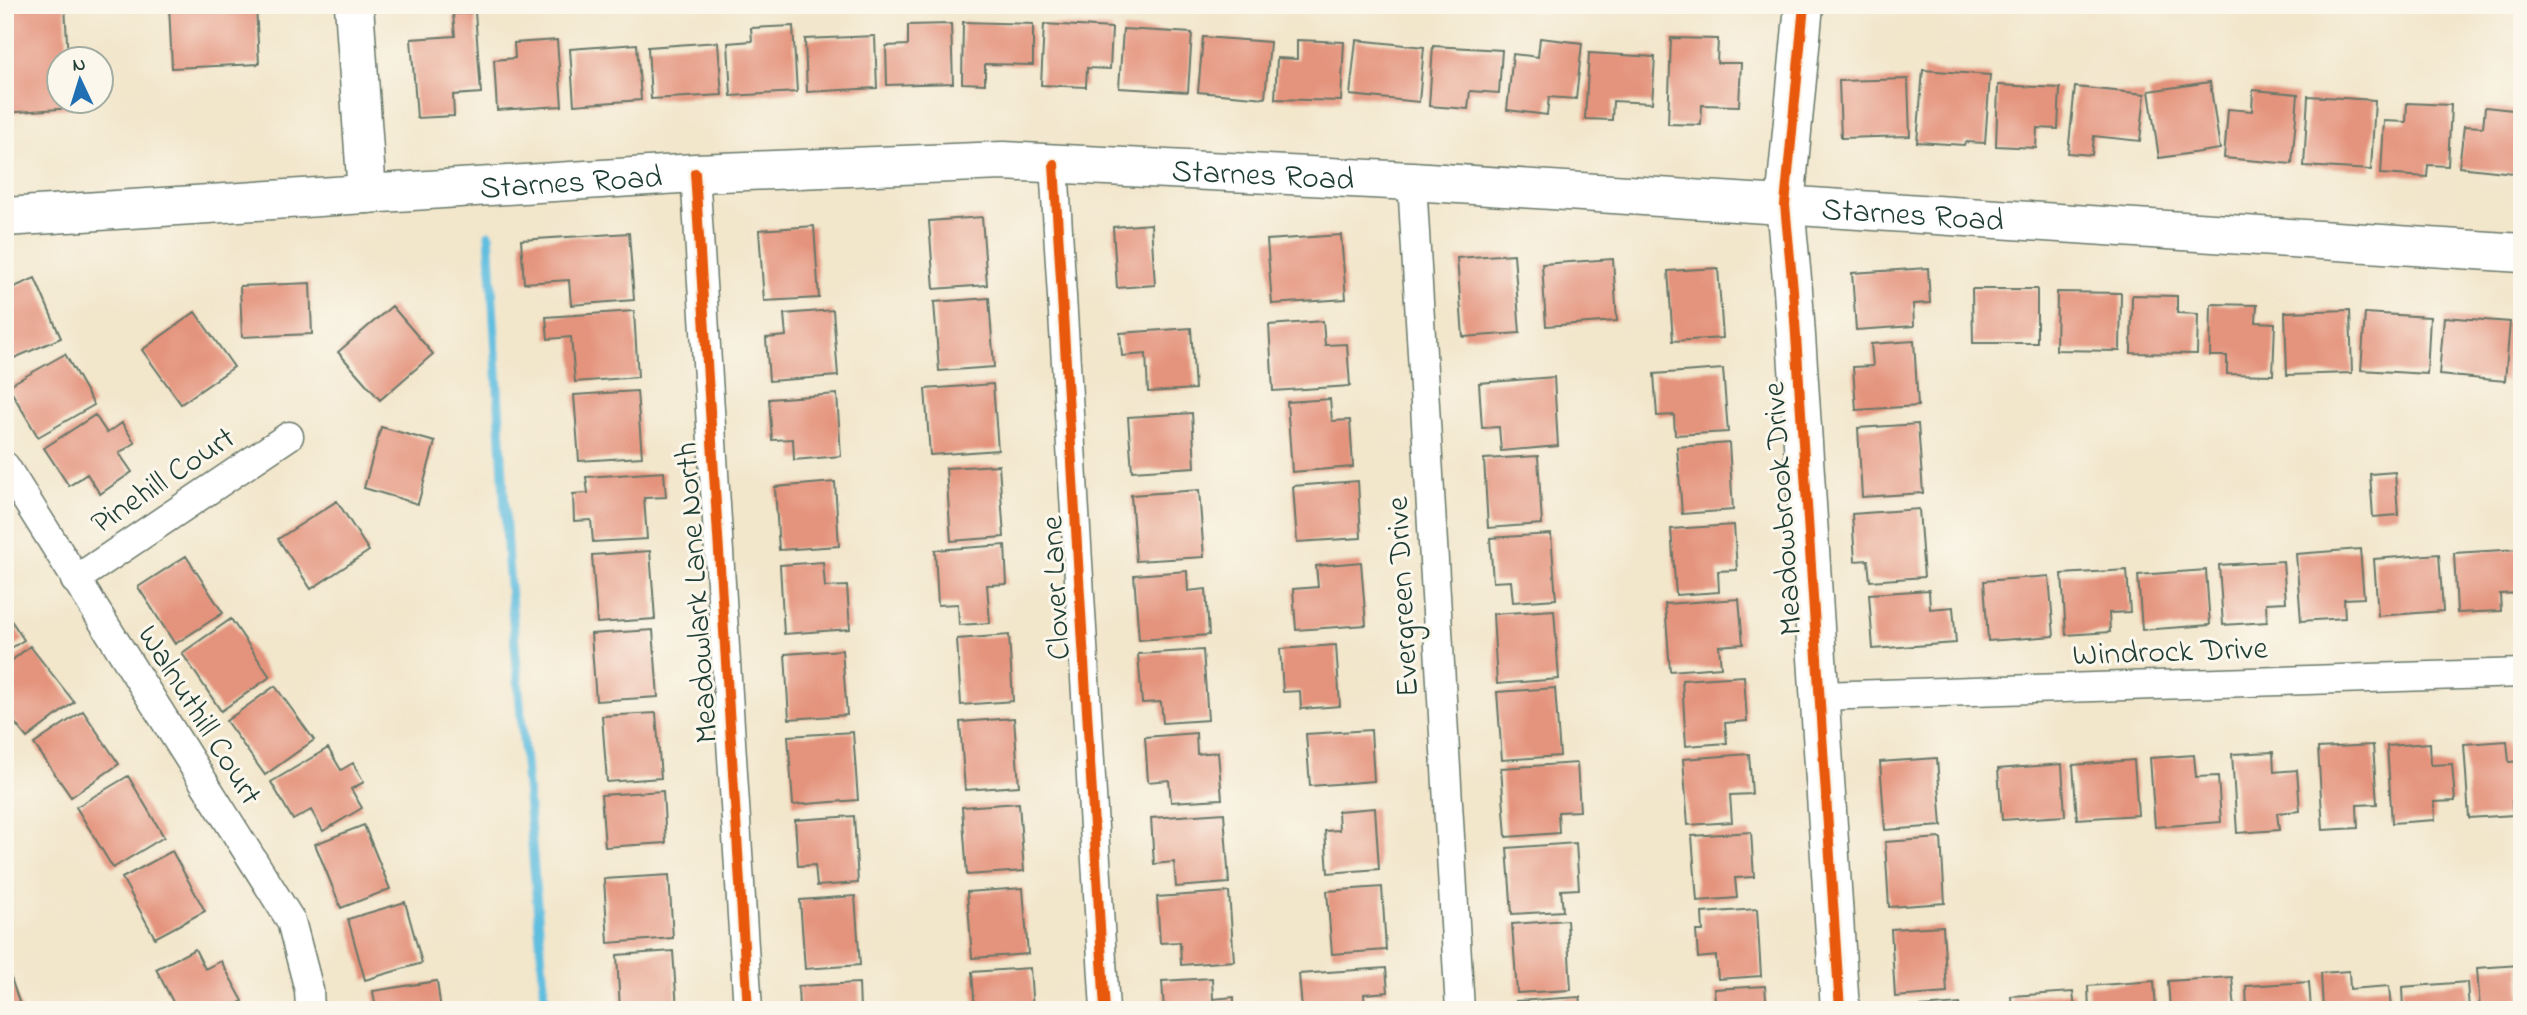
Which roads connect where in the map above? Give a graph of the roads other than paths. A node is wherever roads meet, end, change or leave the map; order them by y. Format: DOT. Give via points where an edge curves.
graph roads {
  1 [pos="354,5"];
  2 [pos="1804,5"];
  3 [pos="1054,164"];
  4 [pos="695,173"];
  5 [pos="1412,181"];
  6 [pos="367,194"];
  7 [pos="1785,205"];
  8 [pos="5,217"];
  9 [pos="2522,253"];
  10 [pos="289,436"];
  11 [pos="5,466"];
  12 [pos="75,580"];
  13 [pos="2522,673"];
  14 [pos="1820,696"];
  15 [pos="310,1010"];
  16 [pos="748,1010"];
  17 [pos="1105,1010"];
  18 [pos="1460,1010"];
  19 [pos="1840,1010"];
  1 -- 6 [label="main road"];
  2 -- 7 [label="main road, Meadowbrook Drive"];
  3 -- 4 [label="main road, Starnes Road" via="1003,161"];
  3 -- 5 [label="main road, Starnes Road"];
  3 -- 17 [label="street, Clover Lane"];
  4 -- 6 [label="main road, Starnes Road"];
  4 -- 16 [label="street, Meadowlark Lane North"];
  5 -- 7 [label="main road, Starnes Road"];
  5 -- 18 [label="street, Evergreen Drive"];
  6 -- 8 [label="main road, Starnes Road"];
  7 -- 9 [label="main road, Starnes Road"];
  7 -- 14 [label="main road, Meadowbrook Drive"];
  10 -- 12 [label="street, Pinehill Court"];
  11 -- 12 [label="street, Walnuthill Court"];
  12 -- 15 [label="street, Walnuthill Court" via="291,921"];
  13 -- 14 [label="street, Windrock Drive"];
  14 -- 19 [label="main road, Meadowbrook Drive"];
}
